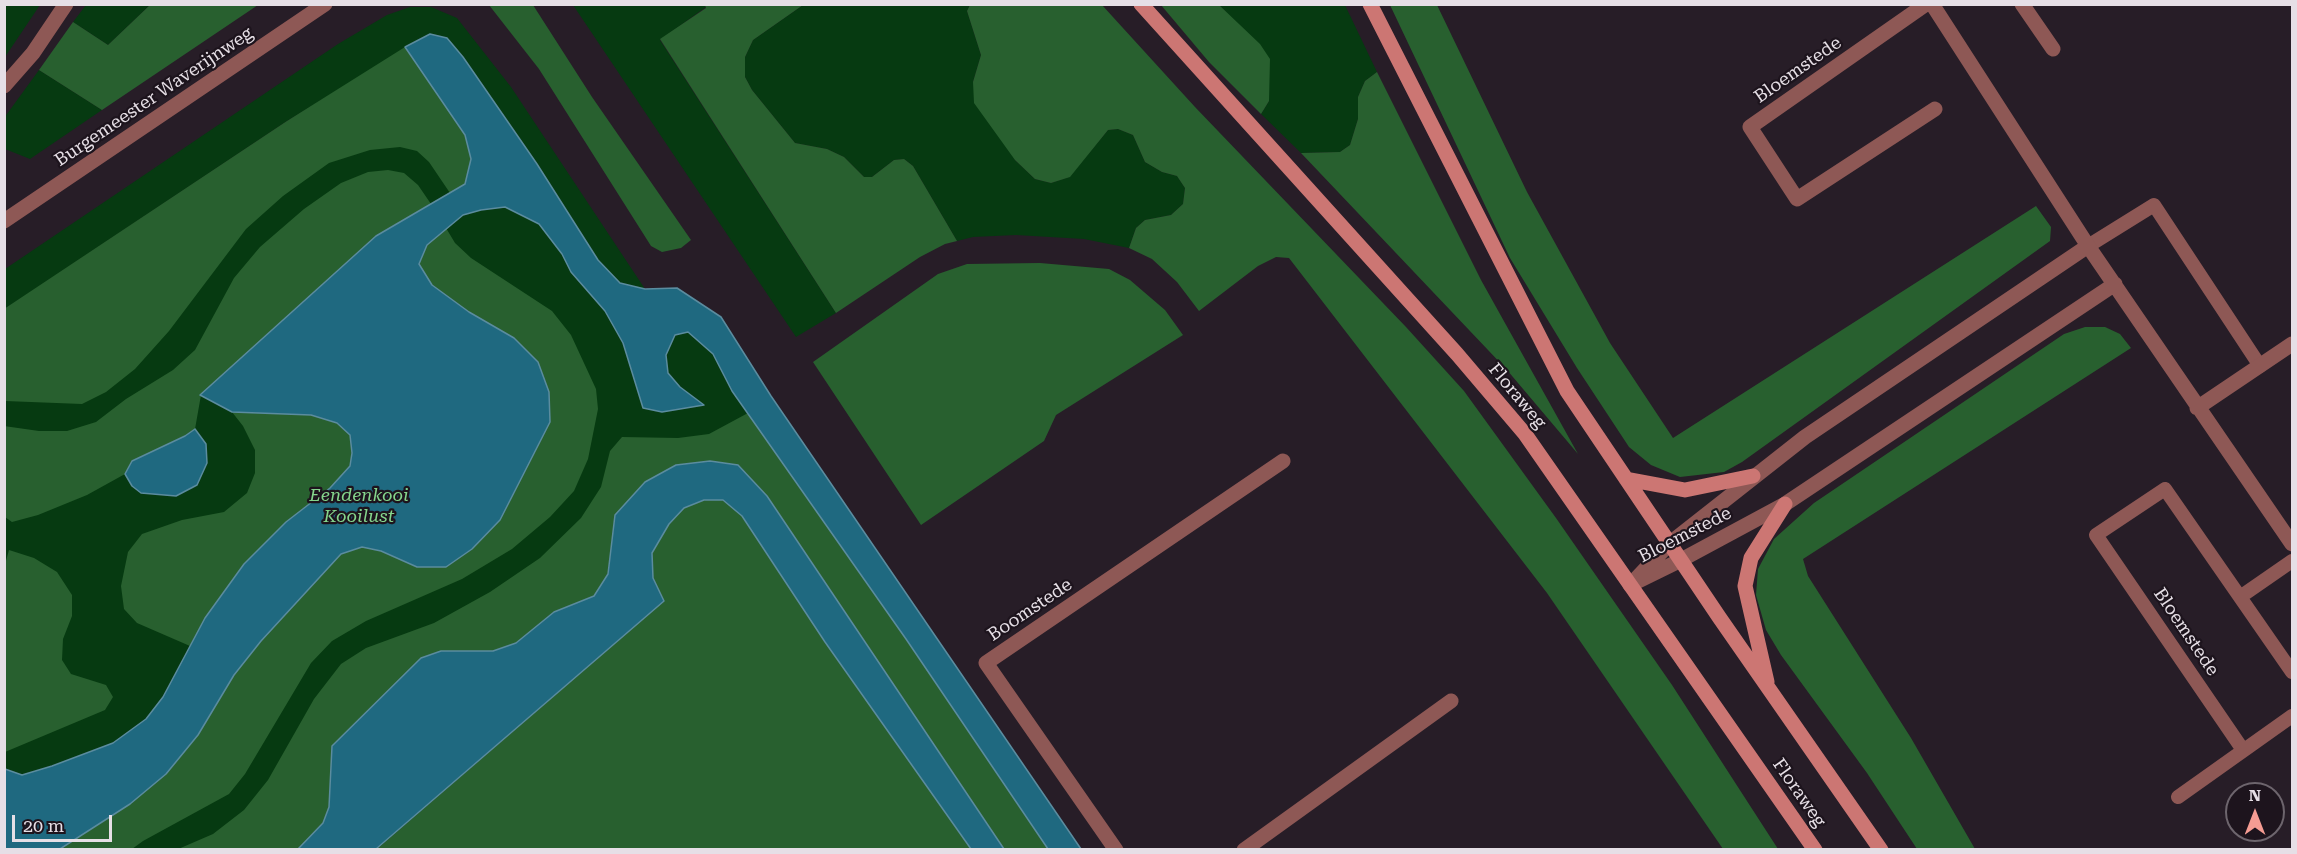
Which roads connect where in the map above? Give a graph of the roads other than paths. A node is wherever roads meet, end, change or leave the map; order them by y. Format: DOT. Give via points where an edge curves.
graph roads {
  1 [pos="66,4"];
  2 [pos="325,4"];
  3 [pos="1142,4"];
  4 [pos="1370,4"];
  5 [pos="1926,4"];
  6 [pos="1932,4"];
  7 [pos="2022,4"];
  8 [pos="2054,49"];
  9 [pos="4,86"];
  10 [pos="1935,109"];
  11 [pos="4,221"];
  12 [pos="2088,246"];
  13 [pos="2115,284"];
  14 [pos="2292,344"];
  15 [pos="2260,366"];
  16 [pos="2197,408"];
  17 [pos="1283,461"];
  18 [pos="1753,476"];
  19 [pos="1626,479"];
  20 [pos="1785,504"];
  21 [pos="1669,544"];
  22 [pos="2292,544"];
  23 [pos="1682,560"];
  24 [pos="2292,561"];
  25 [pos="1630,585"];
  26 [pos="2240,597"];
  27 [pos="2292,672"];
  28 [pos="1770,691"];
  29 [pos="1452,700"];
  30 [pos="2292,716"];
  31 [pos="2243,750"];
  32 [pos="2178,797"];
  33 [pos="1116,849"];
  34 [pos="1245,849"];
  35 [pos="1815,849"];
  36 [pos="1881,849"];
  1 -- 9 [label="street" via="33,53"];
  2 -- 11 [label="street, Burgemeester Waverijnweg"];
  3 -- 25 [label="main road, Floraweg" via="1525,434"];
  4 -- 19 [label="main road, Floraweg" via="1567,391"];
  5 -- 10 [label="street, Bloemstede" via="1750,128 1797,199"];
  6 -- 12 [label="street"];
  7 -- 8 [label="street"];
  12 -- 13 [label="street"];
  12 -- 15 [label="lane" via="2154,205"];
  12 -- 18 [label="street, Bloemstede"];
  13 -- 16 [label="street"];
  13 -- 20 [label="street, Bloemstede"];
  14 -- 15 [label="street"];
  15 -- 16 [label="street"];
  16 -- 22 [label="street"];
  17 -- 33 [label="street, Boomstede" via="986,663"];
  18 -- 19 [label="main road" via="1685,490"];
  18 -- 21 [label="street, Bloemstede"];
  19 -- 21 [label="main road, Floraweg"];
  20 -- 23 [label="street, Bloemstede"];
  20 -- 28 [label="main road" via="1751,558 1745,585"];
  21 -- 23 [label="main road, Floraweg"];
  21 -- 25 [label="street, Bloemstede"];
  23 -- 25 [label="street, Bloemstede"];
  23 -- 28 [label="main road, Floraweg"];
  24 -- 26 [label="lane"];
  25 -- 35 [label="main road, Floraweg"];
  26 -- 27 [label="lane, Bloemstede"];
  26 -- 31 [label="lane, Bloemstede" via="2165,489 2096,535"];
  28 -- 36 [label="main road, Floraweg"];
  29 -- 34 [label="street"];
  30 -- 31 [label="lane"];
  31 -- 32 [label="lane"];
}
